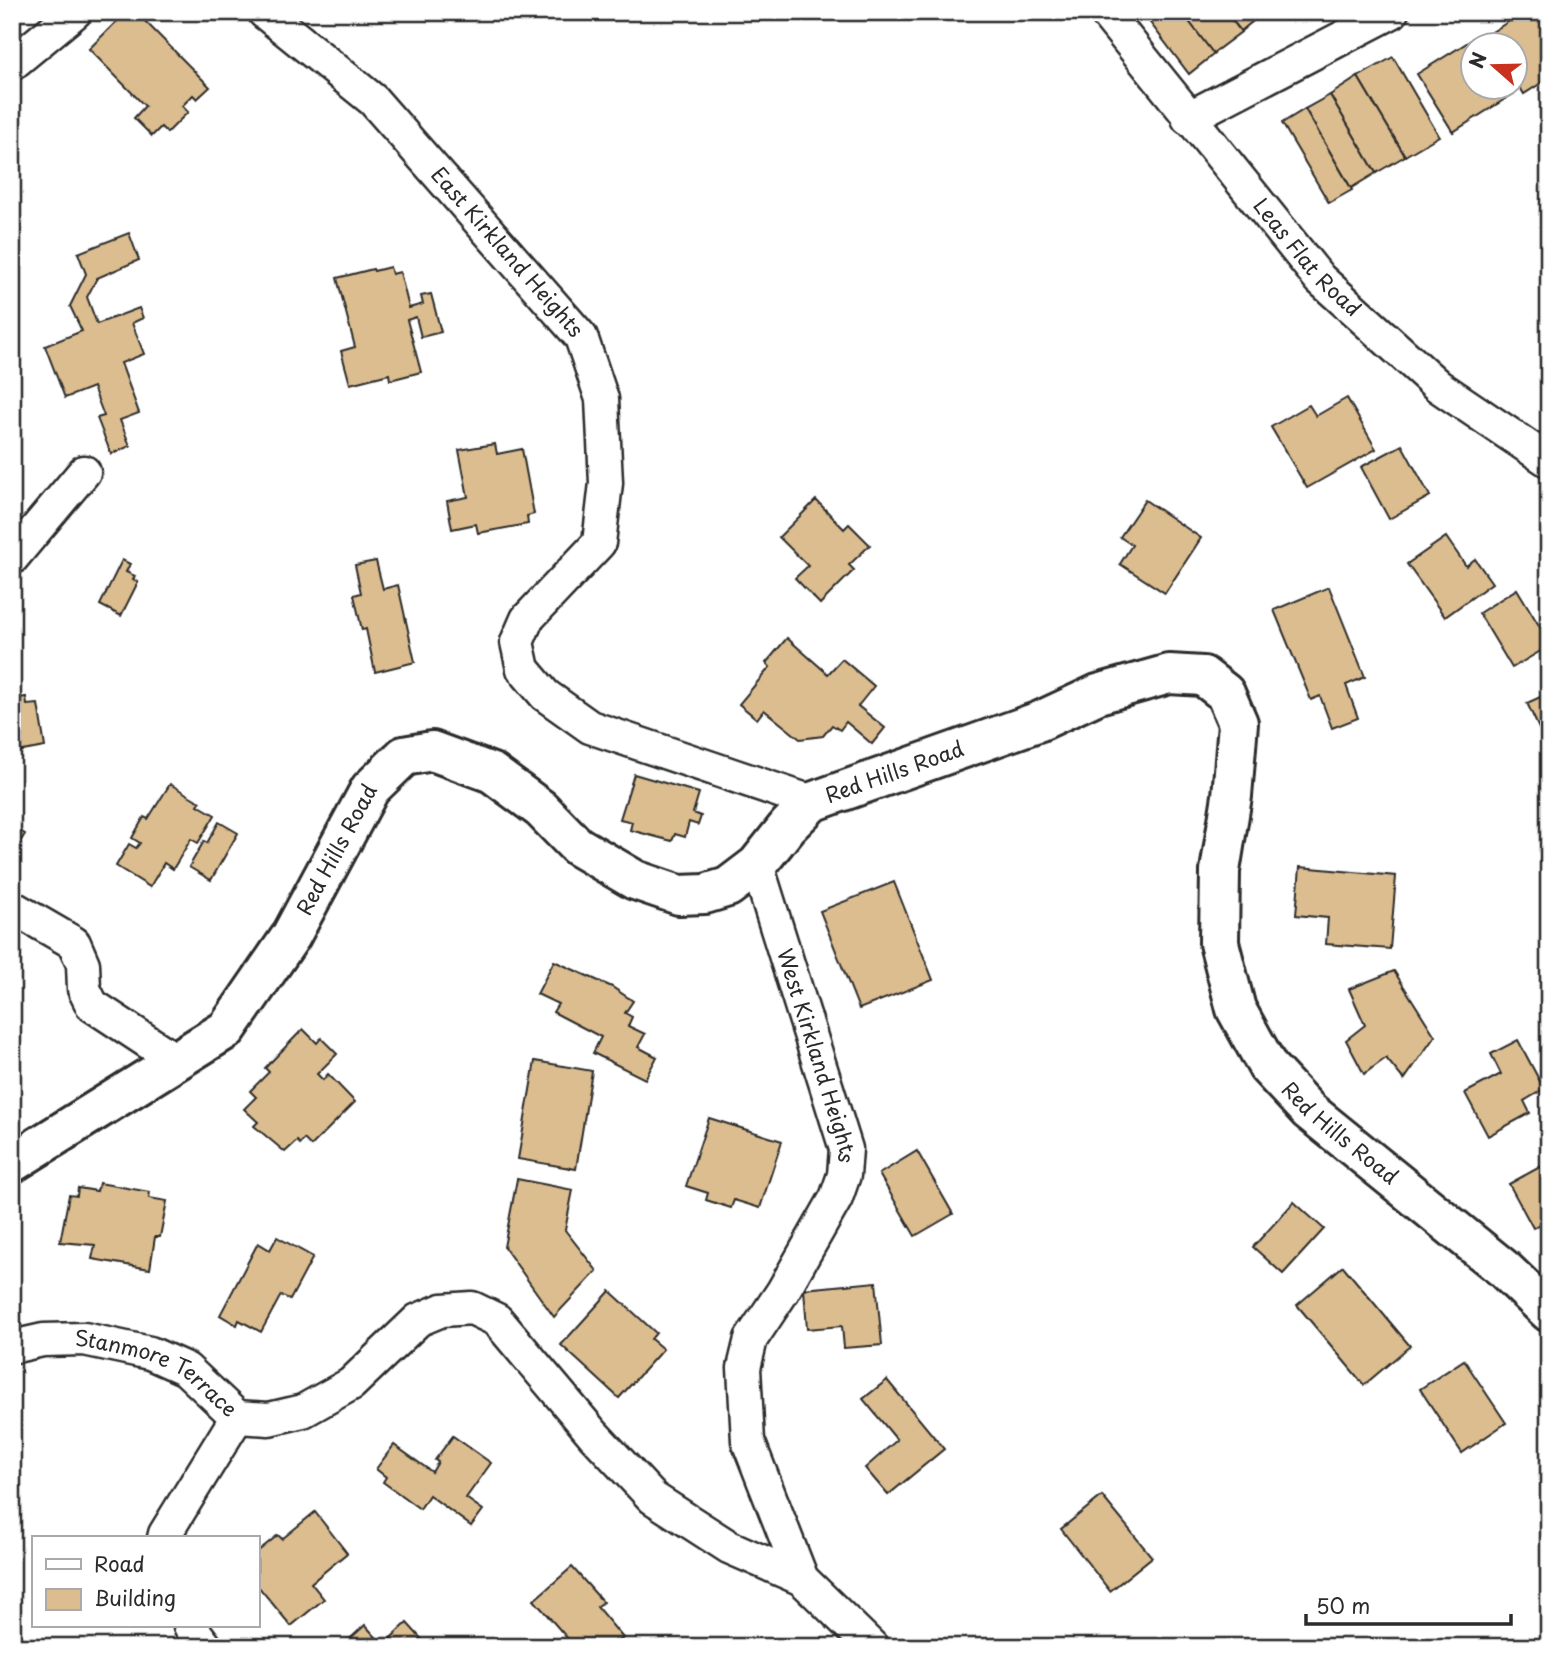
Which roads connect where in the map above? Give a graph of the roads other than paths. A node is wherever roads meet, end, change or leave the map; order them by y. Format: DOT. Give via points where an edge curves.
graph roads {
  1 [pos="75,12"];
  2 [pos="264,12"];
  3 [pos="1105,12"];
  4 [pos="1392,12"];
  5 [pos="12,64"];
  6 [pos="1188,118"];
  7 [pos="1549,461"];
  8 [pos="85,472"];
  9 [pos="12,558"];
  10 [pos="812,802"];
  11 [pos="757,865"];
  12 [pos="12,907"];
  13 [pos="177,1061"];
  14 [pos="12,1163"];
  15 [pos="1549,1312"];
  16 [pos="12,1347"];
  17 [pos="237,1417"];
  18 [pos="164,1536"];
  19 [pos="802,1579"];
  20 [pos="192,1628"];
  21 [pos="206,1647"];
  22 [pos="872,1647"];
  1 -- 5 [label="street"];
  2 -- 10 [label="street, East Kirkland Heights" via="373,100 581,337 602,399 606,483 599,543 527,619 517,642 523,669 545,695 590,727"];
  3 -- 6 [label="street, Leas Flat Road"];
  4 -- 6 [label="street"];
  6 -- 7 [label="street, Leas Flat Road" via="1320,279 1438,386"];
  8 -- 9 [label="street"];
  10 -- 11 [label="main road, Red Hills Road"];
  10 -- 15 [label="main road, Red Hills Road" via="1040,721 1098,694 1170,674 1203,676 1225,693 1238,723 1220,872 1219,943 1236,1009 1268,1067 1309,1111 1504,1269"];
  11 -- 13 [label="main road, Red Hills Road" via="728,887 679,895 635,880 577,846 541,809 492,773 432,751 404,756 370,789 291,936 227,1029"];
  11 -- 19 [label="street, West Kirkland Heights" via="846,1149 836,1198 751,1339 744,1368 748,1441"];
  12 -- 13 [label="street" via="74,943 92,1005"];
  13 -- 14 [label="main road, Red Hills Road"];
  16 -- 17 [label="street, Stanmore Terrace" via="43,1340 84,1339 150,1353 186,1369"];
  17 -- 18 [label="street, Stanmore Terrace"];
  17 -- 19 [label="street" via="269,1419 303,1411 351,1384 418,1320 442,1310 472,1308 497,1320 653,1498 729,1547"];
  19 -- 22 [label="street, West Kirkland Heights"];
  20 -- 21 [label="street"];
}
